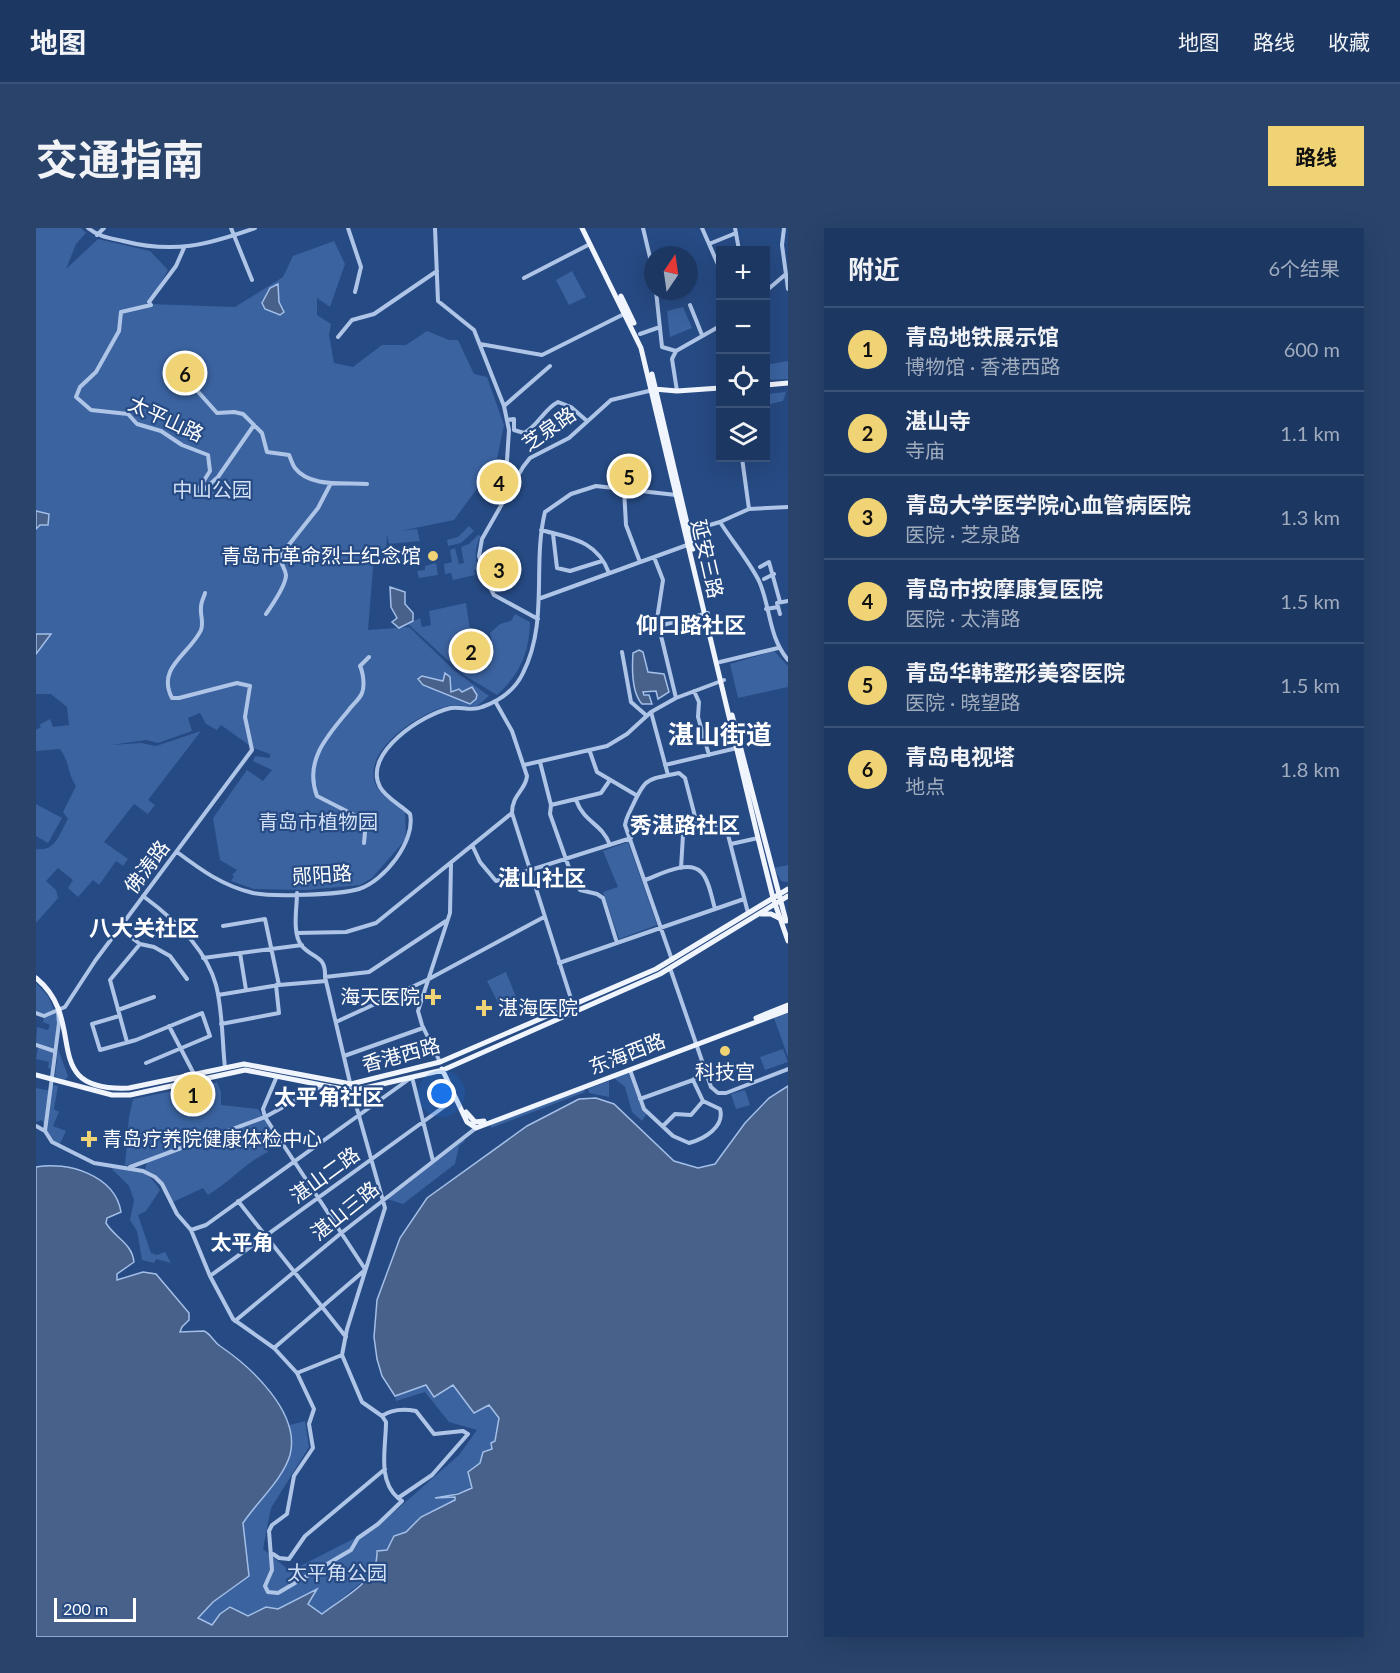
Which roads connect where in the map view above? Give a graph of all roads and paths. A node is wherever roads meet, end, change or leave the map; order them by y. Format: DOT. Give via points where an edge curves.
graph roads {
  1 [pos="88,228"];
  2 [pos="104,228"];
  3 [pos="231,228"];
  4 [pos="255,228"];
  5 [pos="348,228"];
  6 [pos="435,228"];
  7 [pos="584,228"];
  8 [pos="643,228"];
  9 [pos="702,228"];
  10 [pos="784,228"];
  11 [pos="735,230"];
  12 [pos="97,235"];
  13 [pos="234,236"];
  14 [pos="590,244"];
  15 [pos="709,244"];
  16 [pos="647,246"];
  17 [pos="738,246"];
  18 [pos="184,248"];
  19 [pos="716,260"];
  20 [pos="438,271"];
  21 [pos="786,274"];
  22 [pos="524,278"];
  23 [pos="252,280"];
  24 [pos="770,287"];
  25 [pos="788,288"];
  26 [pos="355,292"];
  27 [pos="657,300"];
  28 [pos="690,305"];
  29 [pos="627,313"];
  30 [pos="660,327"];
  31 [pos="716,328"];
  32 [pos="640,334"];
  33 [pos="702,335"];
  34 [pos="338,337"];
  35 [pos="479,344"];
  36 [pos="676,351"];
  37 [pos="550,366"];
  38 [pos="788,383"];
  39 [pos="770,385"];
  40 [pos="193,386"];
  41 [pos="716,388"];
  42 [pos="655,389"];
  43 [pos="677,391"];
  44 [pos="504,406"];
  45 [pos="507,420"];
  46 [pos="587,421"];
  47 [pos="254,425"];
  48 [pos="743,462"];
  49 [pos="331,483"];
  50 [pos="367,483"];
  51 [pos="624,489"];
  52 [pos="509,491"];
  53 [pos="680,495"];
  54 [pos="788,507"];
  55 [pos="749,509"];
  56 [pos="720,522"];
  57 [pos="541,530"];
  58 [pos="687,531"];
  59 [pos="553,534"];
  60 [pos="690,544"];
  61 [pos="654,556"];
  62 [pos="603,561"];
  63 [pos="640,562"];
  64 [pos="760,567"];
  65 [pos="609,573"];
  66 [pos="774,574"];
  67 [pos="764,579"];
  68 [pos="205,593"];
  69 [pos="541,598"];
  70 [pos="788,601"];
  71 [pos="779,605"];
  72 [pos="540,606"];
  73 [pos="766,609"];
  74 [pos="266,614"];
  75 [pos="707,614"];
  76 [pos="780,614"];
  77 [pos="528,615"];
  78 [pos="538,619"];
  79 [pos="658,626"];
  80 [pos="778,648"];
  81 [pos="622,652"];
  82 [pos="369,657"];
  83 [pos="788,660"];
  84 [pos="720,663"];
  85 [pos="722,681"];
  86 [pos="694,691"];
  87 [pos="676,698"];
  88 [pos="495,701"];
  89 [pos="651,712"];
  90 [pos="647,716"];
  91 [pos="738,747"];
  92 [pos="590,752"];
  93 [pos="709,755"];
  94 [pos="540,762"];
  95 [pos="524,765"];
  96 [pos="665,765"];
  97 [pos="376,769"];
  98 [pos="369,770"];
  99 [pos="666,776"];
  100 [pos="610,780"];
  101 [pos="636,795"];
  102 [pos="576,801"];
  103 [pos="551,805"];
  104 [pos="512,813"];
  105 [pos="698,828"];
  106 [pos="631,838"];
  107 [pos="758,838"];
  108 [pos="364,843"];
  109 [pos="731,844"];
  110 [pos="610,845"];
  111 [pos="473,847"];
  112 [pos="177,852"];
  113 [pos="567,860"];
  114 [pos="451,864"];
  115 [pos="681,868"];
  116 [pos="529,872"];
  117 [pos="773,879"];
  118 [pos="645,880"];
  119 [pos="788,887"];
  120 [pos="297,893"];
  121 [pos="144,896"];
  122 [pos="788,896"];
  123 [pos="744,898"];
  124 [pos="776,900"];
  125 [pos="714,906"];
  126 [pos="748,913"];
  127 [pos="760,914"];
  128 [pos="544,917"];
  129 [pos="781,919"];
  130 [pos="447,920"];
  131 [pos="223,926"];
  132 [pos="661,927"];
  133 [pos="120,929"];
  134 [pos="788,929"];
  135 [pos="297,933"];
  136 [pos="788,941"];
  137 [pos="617,943"];
  138 [pos="140,944"];
  139 [pos="302,945"];
  140 [pos="272,949"];
  141 [pos="240,953"];
  142 [pos="203,958"];
  143 [pos="672,960"];
  144 [pos="559,963"];
  145 [pos="670,968"];
  146 [pos="36,978"];
  147 [pos="187,979"];
  148 [pos="325,979"];
  149 [pos="427,980"];
  150 [pos="278,985"];
  151 [pos="246,990"];
  152 [pos="218,995"];
  153 [pos="154,997"];
  154 [pos="788,1007"];
  155 [pos="574,1008"];
  156 [pos="59,1011"];
  157 [pos="36,1013"];
  158 [pos="119,1013"];
  159 [pos="336,1022"];
  160 [pos="221,1024"];
  161 [pos="169,1026"];
  162 [pos="423,1028"];
  163 [pos="65,1040"];
  164 [pos="56,1042"];
  165 [pos="127,1042"];
  166 [pos="697,1042"];
  167 [pos="36,1045"];
  168 [pos="181,1049"];
  169 [pos="54,1051"];
  170 [pos="344,1056"];
  171 [pos="442,1062"];
  172 [pos="146,1063"];
  173 [pos="704,1068"];
  174 [pos="630,1069"];
  175 [pos="788,1069"];
  176 [pos="445,1070"];
  177 [pos="226,1071"];
  178 [pos="194,1074"];
  179 [pos="36,1075"];
  180 [pos="277,1076"];
  181 [pos="412,1077"];
  182 [pos="52,1079"];
  183 [pos="693,1080"];
  184 [pos="351,1084"];
  185 [pos="324,1085"];
  186 [pos="352,1091"];
  187 [pos="456,1098"];
  188 [pos="640,1099"];
  189 [pos="704,1101"];
  190 [pos="358,1114"];
  191 [pos="265,1117"];
  192 [pos="423,1121"];
  193 [pos="477,1125"];
  194 [pos="36,1126"];
  195 [pos="663,1126"];
  196 [pos="45,1131"];
  197 [pos="373,1159"];
  198 [pos="145,1160"];
  199 [pos="293,1161"];
  200 [pos="433,1161"];
  201 [pos="129,1167"];
  202 [pos="143,1171"];
  203 [pos="317,1199"];
  204 [pos="384,1200"];
  205 [pos="238,1201"];
  206 [pos="191,1230"];
  207 [pos="340,1234"];
  208 [pos="266,1236"];
  209 [pos="365,1269"];
  210 [pos="294,1272"];
  211 [pos="210,1276"];
  212 [pos="322,1307"];
  213 [pos="235,1321"];
  214 [pos="346,1337"];
  215 [pos="274,1348"];
  216 [pos="342,1355"];
  217 [pos="297,1372"];
  218 [pos="382,1416"];
  219 [pos="385,1468"];
  220 [pos="398,1498"];
  221 [pos="272,1553"];
  1 -- 12 [label="street"];
  2 -- 12 [label="street"];
  3 -- 13 [label="street"];
  4 -- 13 [label="street"];
  5 -- 26 [label="street" via="361,267"];
  6 -- 20 [label="street"];
  7 -- 14 [label="main road, 延安三路"];
  7 -- 29 [label="main road, 延安三路"];
  8 -- 16 [label="street"];
  9 -- 15 [label="street"];
  10 -- 21 [label="street"];
  11 -- 15 [label="street"];
  11 -- 17 [label="street"];
  12 -- 18 [label="street" via="155,248"];
  13 -- 18 [label="street"];
  13 -- 23 [label="street"];
  14 -- 22 [label="street"];
  14 -- 29 [label="main road, 延安三路"];
  15 -- 19 [label="street"];
  18 -- 47 [label="street, 太平山路" via="176,266 149,302 151,305 121,312 119,331 96,372 77,390 76,397 91,410 128,414 137,424 161,431 208,455 210,471 198,489 200,493 218,477"];
  20 -- 34 [label="street" via="374,314 352,320"];
  20 -- 35 [label="street" via="438,301 464,319"];
  21 -- 24 [label="street"];
  21 -- 25 [label="street"];
  27 -- 30 [label="street"];
  28 -- 33 [label="street"];
  29 -- 32 [label="main road, 延安三路"];
  29 -- 35 [label="street" via="542,355"];
  29 -- 42 [label="main road, 延安三路"];
  30 -- 32 [label="street"];
  30 -- 36 [label="street" via="662,347"];
  31 -- 33 [label="street"];
  32 -- 42 [label="main road, 延安三路"];
  33 -- 36 [label="street"];
  35 -- 44 [label="street"];
  36 -- 43 [label="street" via="672,359"];
  37 -- 44 [label="street"];
  38 -- 39 [label="main road"];
  40 -- 47 [label="street" via="217,413 240,412"];
  41 -- 43 [label="main road"];
  42 -- 43 [label="main road"];
  42 -- 46 [label="street, 芝泉路" via="611,400"];
  42 -- 53 [label="main road, 延安三路"];
  44 -- 45 [label="street"];
  45 -- 46 [label="street" via="514,419 514,430 524,433 534,428 558,402"];
  45 -- 52 [label="street"];
  46 -- 52 [label="street, 芝泉路" via="568,438 530,458"];
  47 -- 49 [label="street" via="262,433 267,452 287,454 302,475"];
  48 -- 55 [label="street"];
  49 -- 50 [label="street"];
  49 -- 74 [label="street" via="322,502 280,556 285,580"];
  51 -- 53 [label="street"];
  51 -- 57 [label="street" via="596,486 571,494 545,512"];
  51 -- 63 [label="street" via="626,525"];
  52 -- 77 [label="street, 芝泉路" via="480,542 480,559 494,595"];
  53 -- 58 [label="main road, 延安三路"];
  54 -- 55 [label="street"];
  55 -- 56 [label="street"];
  56 -- 58 [label="street"];
  56 -- 73 [label="street" via="759,581"];
  57 -- 59 [label="street"];
  57 -- 69 [label="street"];
  58 -- 60 [label="main road, 延安三路"];
  59 -- 62 [label="street" via="584,541"];
  59 -- 62 [label="street" via="557,568 570,571"];
  60 -- 61 [label="street"];
  60 -- 75 [label="main road, 延安三路"];
  61 -- 63 [label="street"];
  61 -- 79 [label="street" via="663,580"];
  62 -- 65 [label="street"];
  63 -- 65 [label="street"];
  64 -- 66 [label="street" via="769,562"];
  65 -- 69 [label="street"];
  66 -- 67 [label="street"];
  66 -- 71 [label="street"];
  68 -- 112 [label="street, 佛涛路" via="201,630 167,677 168,689 172,698 179,698 237,682 250,686 245,717 252,750"];
  69 -- 72 [label="street"];
  70 -- 71 [label="street"];
  71 -- 73 [label="street"];
  71 -- 76 [label="street"];
  72 -- 77 [label="street"];
  72 -- 78 [label="street"];
  73 -- 80 [label="street"];
  75 -- 79 [label="street"];
  75 -- 84 [label="main road, 延安三路"];
  75 -- 85 [label="main road, 延安三路"];
  77 -- 78 [label="street, 芝泉路"];
  78 -- 88 [label="street" via="523,673"];
  79 -- 87 [label="street"];
  80 -- 83 [label="street"];
  80 -- 84 [label="street"];
  81 -- 90 [label="street" via="631,702"];
  82 -- 108 [label="street" via="360,666 362,693 312,763 317,796 366,821"];
  84 -- 85 [label="main road, 延安三路"];
  85 -- 86 [label="street"];
  85 -- 91 [label="main road, 延安三路"];
  86 -- 87 [label="street"];
  86 -- 93 [label="street"];
  87 -- 89 [label="street"];
  88 -- 95 [label="street" via="512,731"];
  88 -- 97 [label="street" via="476,710 449,709 422,721 396,739"];
  89 -- 90 [label="street"];
  89 -- 96 [label="street"];
  90 -- 92 [label="street" via="617,741"];
  91 -- 93 [label="street"];
  91 -- 107 [label="main road, 延安三路"];
  91 -- 117 [label="main road, 延安三路"];
  92 -- 94 [label="street"];
  92 -- 100 [label="street" via="597,772"];
  93 -- 96 [label="street"];
  94 -- 95 [label="street"];
  94 -- 103 [label="street"];
  95 -- 104 [label="street" via="527,781 515,795"];
  96 -- 99 [label="street"];
  97 -- 98 [label="street"];
  97 -- 120 [label="street, 郧阳路" via="381,789 410,814 407,842 369,885 357,890"];
  99 -- 101 [label="street" via="645,782"];
  99 -- 105 [label="street" via="679,773 685,778"];
  100 -- 101 [label="street"];
  100 -- 102 [label="street" via="601,793"];
  101 -- 106 [label="street" via="626,819"];
  102 -- 103 [label="street"];
  102 -- 110 [label="street" via="585,818 605,831"];
  103 -- 113 [label="street" via="550,814"];
  104 -- 111 [label="street"];
  104 -- 116 [label="street"];
  105 -- 109 [label="street" via="723,824"];
  105 -- 115 [label="street" via="682,835"];
  106 -- 110 [label="street"];
  106 -- 118 [label="street"];
  107 -- 109 [label="street"];
  107 -- 124 [label="main road, 延安三路"];
  109 -- 123 [label="street"];
  110 -- 113 [label="street"];
  111 -- 114 [label="street"];
  111 -- 116 [label="street" via="496,881"];
  112 -- 120 [label="street, 郧阳路" via="216,880 254,893"];
  112 -- 121 [label="street, 佛涛路"];
  113 -- 116 [label="street"];
  113 -- 137 [label="street" via="575,886 603,898"];
  114 -- 130 [label="street"];
  114 -- 135 [label="street" via="376,923 346,932"];
  115 -- 118 [label="street"];
  115 -- 125 [label="street" via="700,871"];
  116 -- 128 [label="street"];
  117 -- 119 [label="main road"];
  117 -- 124 [label="main road, 延安三路"];
  118 -- 132 [label="street"];
  119 -- 124 [label="main road"];
  120 -- 135 [label="street"];
  121 -- 133 [label="street, 佛涛路"];
  121 -- 142 [label="street" via="174,919"];
  122 -- 124 [label="main road"];
  123 -- 125 [label="street"];
  123 -- 126 [label="street"];
  124 -- 126 [label="main road, 香港西路"];
  124 -- 127 [label="main road, 香港西路"];
  124 -- 129 [label="main road, 延安三路"];
  124 -- 134 [label="main road, 延安三路"];
  125 -- 132 [label="street"];
  126 -- 143 [label="main road, 香港西路"];
  127 -- 129 [label="main road"];
  127 -- 145 [label="main road, 香港西路"];
  128 -- 144 [label="street"];
  128 -- 149 [label="street"];
  129 -- 136 [label="main road, 延安三路"];
  130 -- 148 [label="street" via="369,972"];
  130 -- 149 [label="street"];
  131 -- 140 [label="street" via="265,919"];
  132 -- 137 [label="street"];
  132 -- 143 [label="street"];
  133 -- 138 [label="street"];
  133 -- 156 [label="street, 佛涛路"];
  135 -- 139 [label="street"];
  137 -- 144 [label="street"];
  138 -- 147 [label="street" via="170,956"];
  138 -- 158 [label="street" via="110,980"];
  139 -- 140 [label="street"];
  139 -- 148 [label="street" via="321,960"];
  140 -- 141 [label="street"];
  140 -- 150 [label="street"];
  141 -- 142 [label="street"];
  141 -- 151 [label="street"];
  142 -- 152 [label="street"];
  143 -- 155 [label="main road, 香港西路"];
  144 -- 155 [label="street"];
  145 -- 155 [label="main road, 香港西路"];
  145 -- 166 [label="street"];
  146 -- 156 [label="main road, 香港西路"];
  148 -- 150 [label="street"];
  148 -- 159 [label="street"];
  149 -- 159 [label="street"];
  149 -- 162 [label="street" via="418,1011"];
  150 -- 151 [label="street"];
  150 -- 160 [label="street" via="279,1012"];
  151 -- 152 [label="street"];
  152 -- 160 [label="street"];
  153 -- 158 [label="street"];
  154 -- 166 [label="main road, 东海西路"];
  155 -- 171 [label="main road, 香港西路"];
  155 -- 176 [label="main road, 香港西路"];
  156 -- 157 [label="street" via="44,1016"];
  156 -- 163 [label="main road, 香港西路"];
  156 -- 164 [label="street"];
  158 -- 165 [label="street"];
  158 -- 165 [label="street" via="92,1024 100,1050"];
  159 -- 170 [label="street"];
  160 -- 177 [label="street"];
  161 -- 165 [label="street"];
  161 -- 168 [label="street"];
  161 -- 168 [label="street" via="202,1013 210,1036"];
  162 -- 170 [label="street"];
  162 -- 171 [label="street"];
  163 -- 164 [label="main road"];
  163 -- 178 [label="main road, 香港西路" via="71,1071 90,1085 129,1088"];
  164 -- 169 [label="street"];
  166 -- 173 [label="street"];
  166 -- 174 [label="main road, 东海西路"];
  166 -- 193 [label="main road, 东海西路"];
  167 -- 169 [label="street"];
  168 -- 172 [label="street"];
  168 -- 178 [label="street"];
  169 -- 182 [label="street"];
  170 -- 184 [label="street"];
  171 -- 176 [label="main road"];
  171 -- 184 [label="main road, 香港西路"];
  173 -- 175 [label="street" via="718,1094"];
  173 -- 183 [label="street"];
  174 -- 188 [label="street"];
  174 -- 193 [label="main road, 东海西路"];
  176 -- 181 [label="main road, 香港西路"];
  176 -- 187 [label="main road"];
  176 -- 193 [label="main road" via="468,1118"];
  177 -- 178 [label="main road, 香港西路"];
  177 -- 180 [label="main road, 香港西路"];
  177 -- 182 [label="main road, 香港西路" via="130,1095 112,1095"];
  177 -- 184 [label="main road, 香港西路" via="252,1064"];
  179 -- 182 [label="main road, 香港西路"];
  180 -- 185 [label="main road, 香港西路"];
  180 -- 191 [label="street" via="263,1109"];
  181 -- 186 [label="main road, 香港西路"];
  181 -- 190 [label="street"];
  181 -- 192 [label="street"];
  182 -- 196 [label="street"];
  183 -- 188 [label="street"];
  183 -- 189 [label="street"];
  184 -- 186 [label="street"];
  185 -- 186 [label="main road, 香港西路"];
  185 -- 191 [label="street"];
  186 -- 190 [label="street"];
  187 -- 192 [label="street, 湛山二路"];
  187 -- 193 [label="main road" via="467,1122"];
  188 -- 195 [label="street" via="644,1109"];
  189 -- 195 [label="street" via="691,1115 675,1114"];
  189 -- 195 [label="street" via="720,1109 721,1115 707,1135 689,1143"];
  190 -- 197 [label="street"];
  190 -- 199 [label="street"];
  191 -- 198 [label="street"];
  191 -- 199 [label="street"];
  192 -- 197 [label="street, 湛山二路"];
  192 -- 200 [label="street"];
  193 -- 200 [label="street, 湛山三路"];
  194 -- 196 [label="street"];
  196 -- 201 [label="street" via="52,1142 94,1163"];
  197 -- 203 [label="street, 湛山二路"];
  197 -- 204 [label="street"];
  198 -- 201 [label="street"];
  198 -- 202 [label="street"];
  199 -- 203 [label="street"];
  199 -- 205 [label="street"];
  200 -- 204 [label="street, 湛山三路"];
  201 -- 202 [label="street"];
  202 -- 206 [label="street" via="162,1184 177,1214"];
  203 -- 207 [label="street"];
  203 -- 208 [label="street, 湛山二路"];
  204 -- 207 [label="street, 湛山三路"];
  204 -- 209 [label="street" via="385,1208"];
  205 -- 206 [label="street" via="206,1225"];
  205 -- 208 [label="street"];
  206 -- 211 [label="street"];
  207 -- 209 [label="street"];
  207 -- 210 [label="street, 湛山三路"];
  208 -- 210 [label="street"];
  208 -- 211 [label="street, 湛山二路"];
  209 -- 212 [label="street"];
  209 -- 214 [label="street"];
  210 -- 212 [label="street"];
  210 -- 213 [label="street, 湛山三路"];
  211 -- 213 [label="street"];
  212 -- 214 [label="street"];
  212 -- 215 [label="street"];
  213 -- 215 [label="street"];
  214 -- 216 [label="street"];
  215 -- 217 [label="street"];
  216 -- 217 [label="street"];
  216 -- 218 [label="street" via="362,1402"];
  217 -- 221 [label="street" via="314,1409 309,1424 313,1448 294,1476 287,1514 269,1531"];
  218 -- 219 [label="street" via="386,1422"];
  218 -- 220 [label="street" via="406,1409 416,1411 434,1434 468,1434 432,1475"];
  219 -- 220 [label="street" via="388,1490"];
  219 -- 221 [label="street" via="305,1536 290,1559"];
  220 -- 221 [label="street" via="402,1501 358,1538 351,1550 278,1593 268,1592 265,1586 272,1570"];
}
